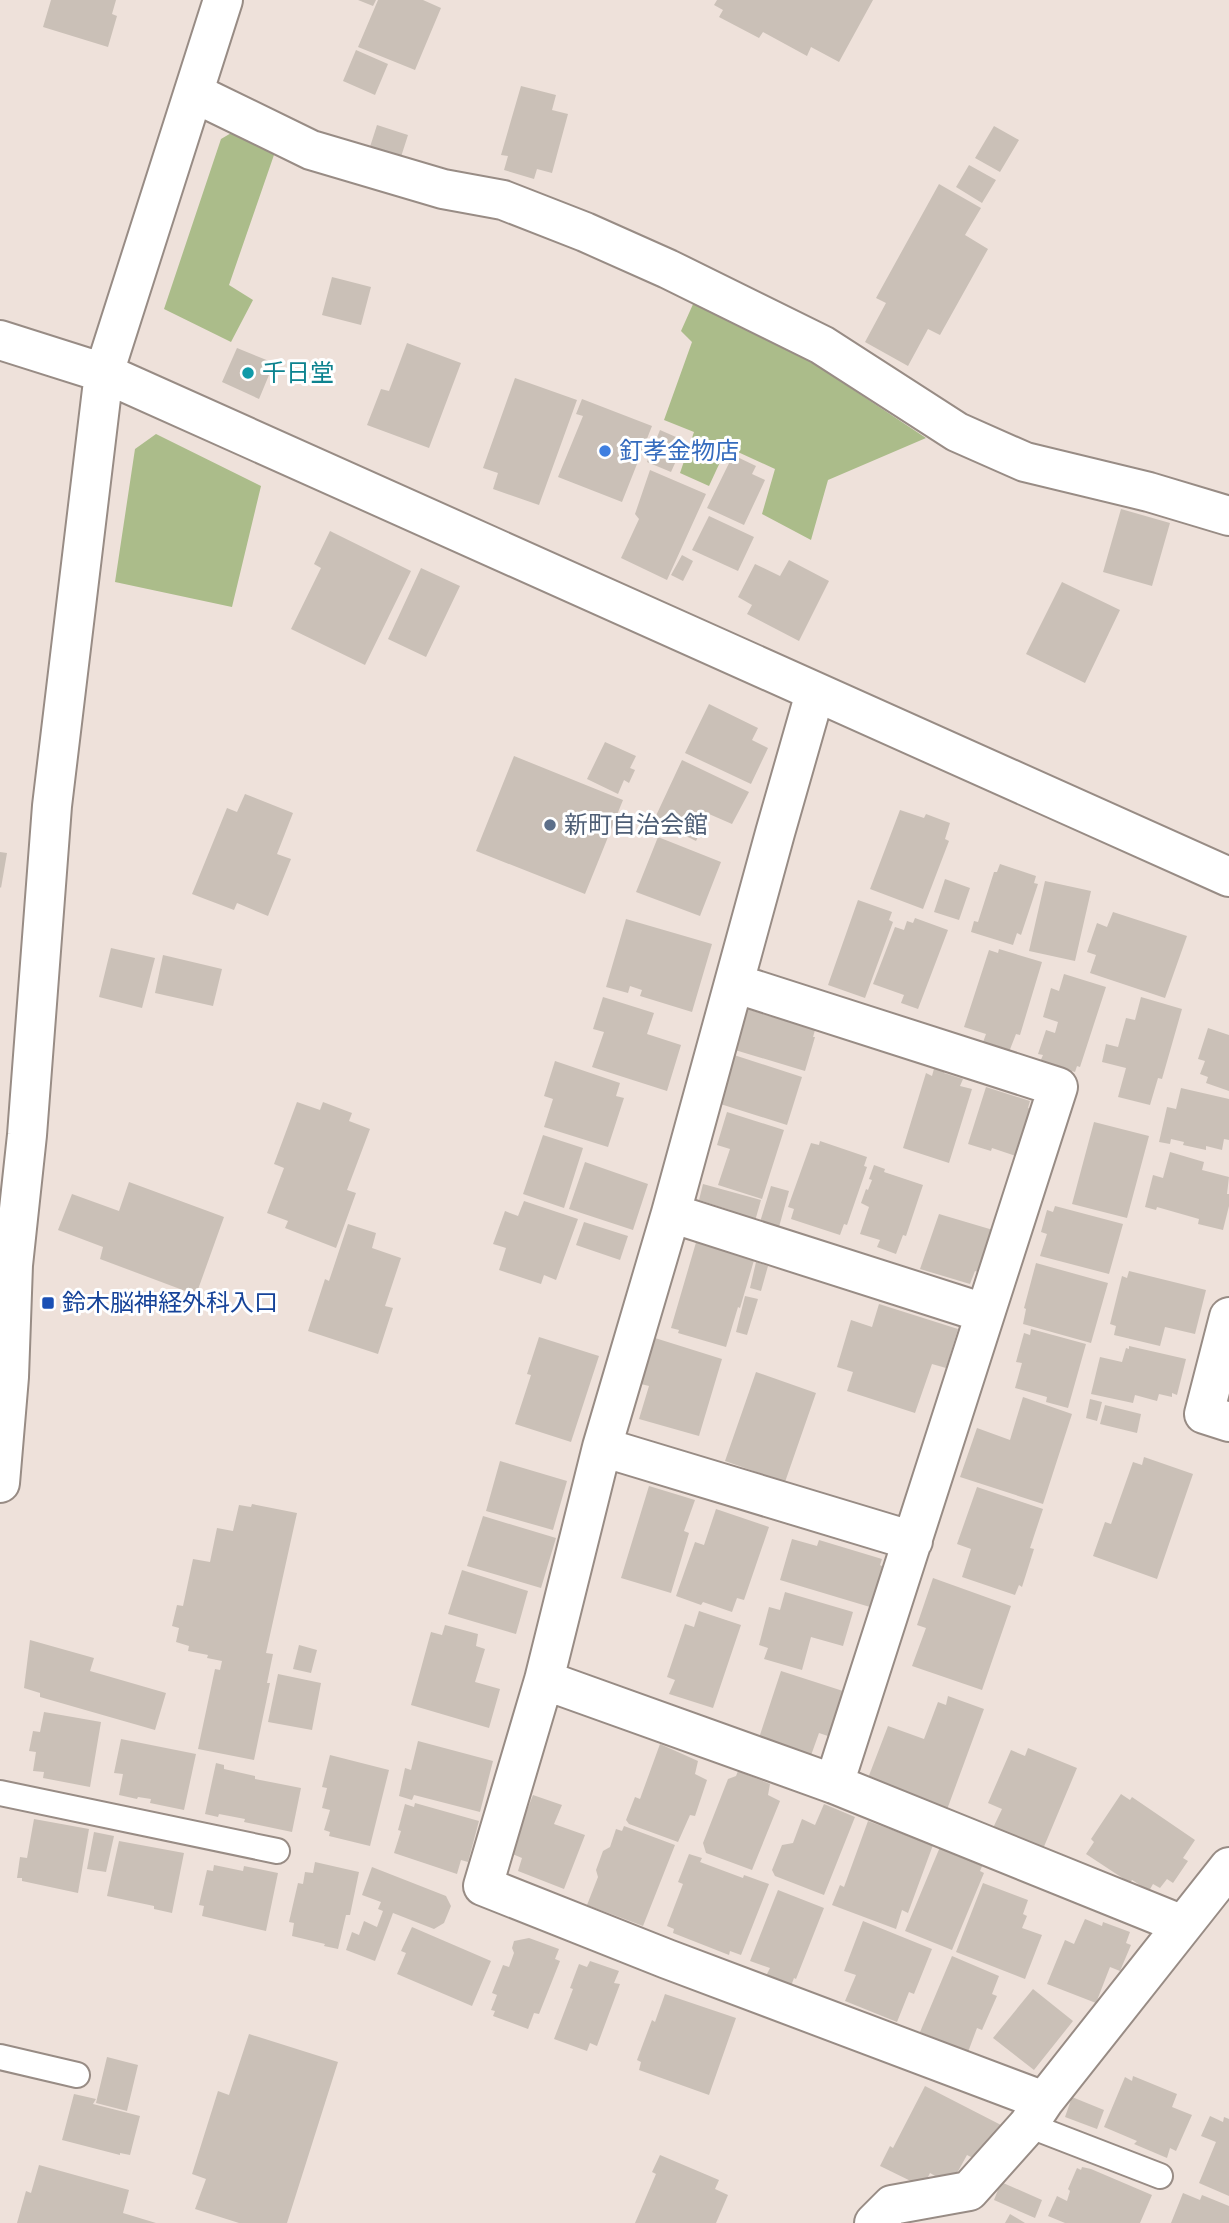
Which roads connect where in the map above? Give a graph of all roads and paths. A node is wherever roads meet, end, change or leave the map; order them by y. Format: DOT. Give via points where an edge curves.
graph roads {
  1 [pos="223,0"];
  2 [pos="194,93"];
  3 [pos="0,340"];
  4 [pos="104,373"];
  5 [pos="1229,516"];
  6 [pos="815,693"];
  7 [pos="1229,877"];
  8 [pos="734,983"];
  9 [pos="671,1213"];
  10 [pos="984,1313"];
  11 [pos="1229,1317"];
  12 [pos="1229,1422"];
  13 [pos="602,1447"];
  14 [pos="0,1483"];
  15 [pos="913,1541"];
  16 [pos="544,1680"];
  17 [pos="834,1784"];
  18 [pos="0,1793"];
  19 [pos="277,1851"];
  20 [pos="1229,1867"];
  21 [pos="1182,1925"];
  22 [pos="0,2057"];
  23 [pos="76,2074"];
  24 [pos="1036,2113"];
  25 [pos="1160,2176"];
  26 [pos="874,2223"];
  1 -- 2 [label="street"];
  2 -- 4 [label="street"];
  2 -- 5 [label="street" via="311,150 443,189 503,200 597,237 822,345 957,432 1025,462"];
  3 -- 4 [label="street"];
  4 -- 6 [label="street"];
  4 -- 14 [label="street" via="52,806 13,1265"];
  6 -- 7 [label="street"];
  6 -- 8 [label="street"];
  8 -- 9 [label="street"];
  8 -- 10 [label="street" via="1058,1087"];
  9 -- 10 [label="street"];
  9 -- 13 [label="street"];
  10 -- 15 [label="street"];
  11 -- 12 [label="street" via="1204,1414"];
  13 -- 15 [label="street"];
  13 -- 16 [label="street"];
  15 -- 17 [label="street"];
  16 -- 17 [label="street"];
  16 -- 24 [label="street" via="483,1886"];
  17 -- 21 [label="street"];
  18 -- 19 [label="lane"];
  20 -- 21 [label="street"];
  21 -- 24 [label="street"];
  22 -- 23 [label="lane"];
  24 -- 25 [label="lane"];
  24 -- 26 [label="street" via="969,2191 892,2204"];
}
